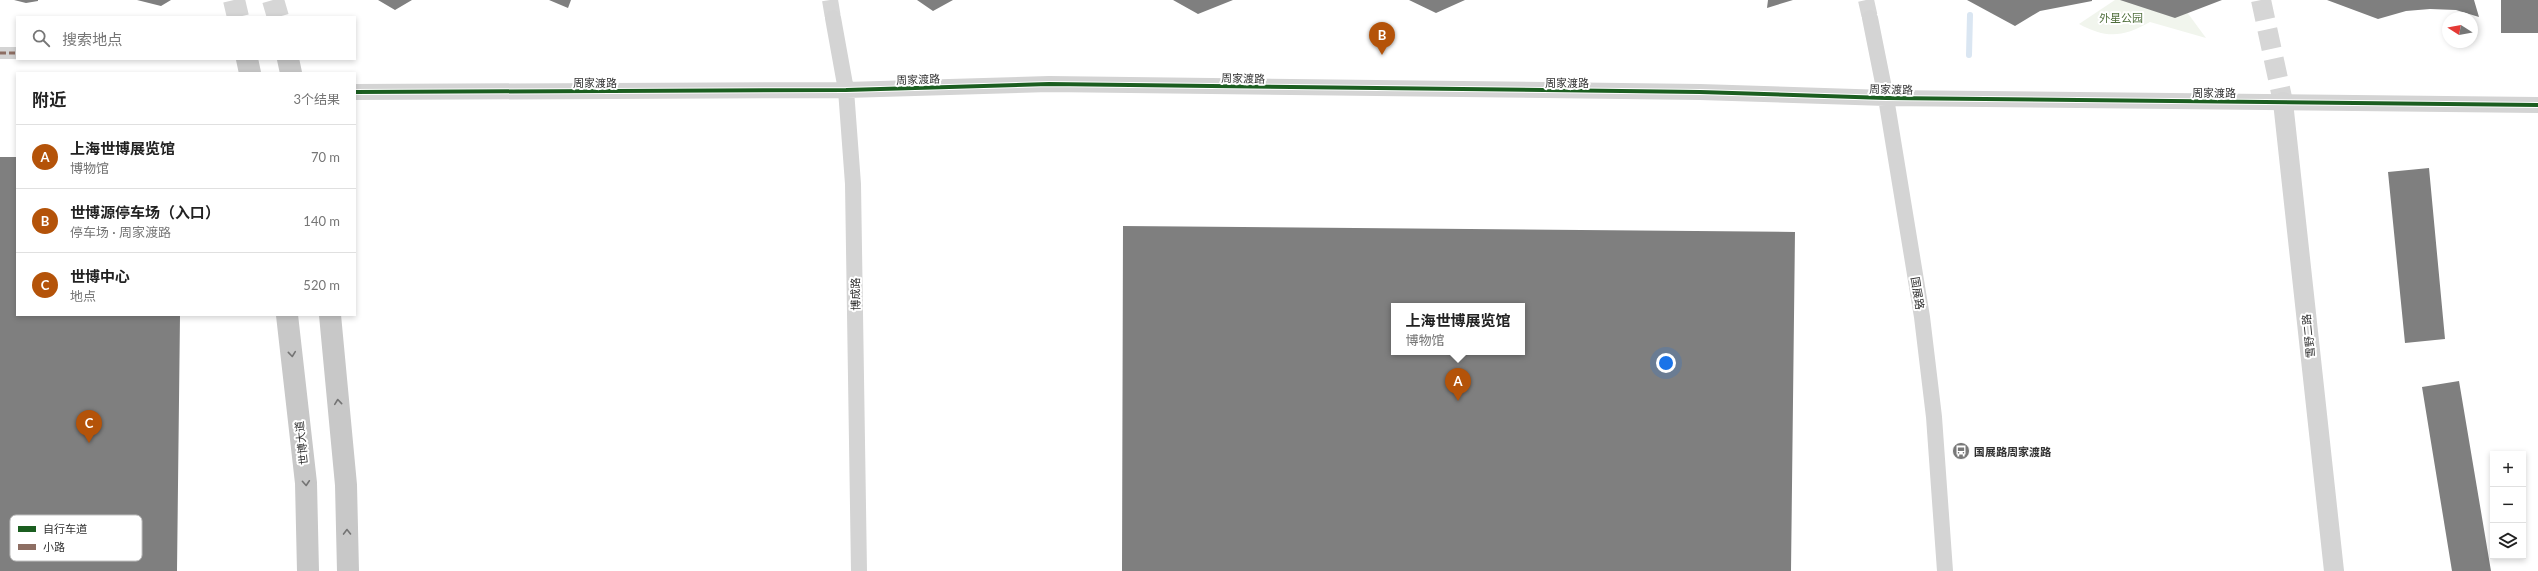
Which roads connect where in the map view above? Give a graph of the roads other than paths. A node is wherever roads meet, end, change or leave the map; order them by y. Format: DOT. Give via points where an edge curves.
graph roads {
  1 [pos="833,18"];
  2 [pos="1870,18"];
  3 [pos="0,53"];
  4 [pos="16,53"];
  5 [pos="247,60"];
  6 [pos="288,60"];
  7 [pos="250,72"];
  8 [pos="291,72"];
  9 [pos="846,90"];
  10 [pos="356,92"];
  11 [pos="1886,98"];
  12 [pos="2283,102"];
  13 [pos="2538,105"];
  14 [pos="287,316"];
  15 [pos="330,316"];
  16 [pos="308,571"];
  17 [pos="348,571"];
  18 [pos="859,571"];
  19 [pos="1945,571"];
  20 [pos="2334,571"];
  1 -- 9 [label="street, 博成路"];
  2 -- 11 [label="street, 国展路"];
  3 -- 4 [label="street"];
  5 -- 7 [label="main road"];
  6 -- 8 [label="main road"];
  9 -- 10 [label="street, 周家渡路"];
  9 -- 11 [label="street, 周家渡路" via="1049,84 1700,92"];
  9 -- 18 [label="street, 博成路" via="853,184"];
  11 -- 12 [label="street, 周家渡路"];
  11 -- 19 [label="street, 国展路" via="1922,317 1934,417"];
  12 -- 13 [label="street, 周家渡路"];
  12 -- 20 [label="street, 雪野二路"];
  14 -- 16 [label="main road, 世博大道, one-way" via="306,484"];
  17 -- 15 [label="main road, one-way" via="346,485"];
}
